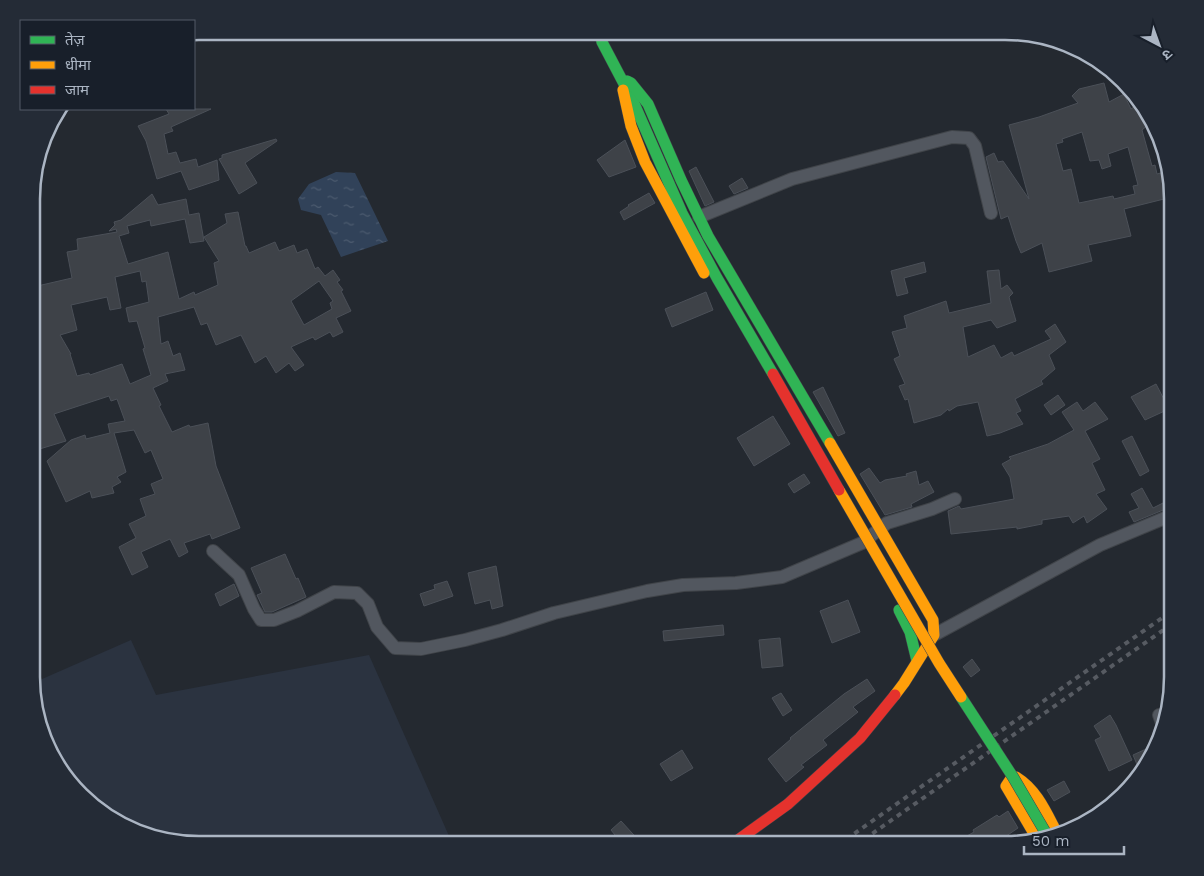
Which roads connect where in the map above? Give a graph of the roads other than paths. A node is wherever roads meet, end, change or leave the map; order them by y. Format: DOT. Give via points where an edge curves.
graph roads {
  1 [pos="602,40"];
  2 [pos="621,78"];
  3 [pos="991,213"];
  4 [pos="699,217"];
  5 [pos="955,499"];
  6 [pos="1164,518"];
  7 [pos="880,530"];
  8 [pos="862,543"];
  9 [pos="213,551"];
  10 [pos="934,635"];
  11 [pos="917,661"];
  12 [pos="1055,828"];
  13 [pos="1045,831"];
  14 [pos="1034,833"];
  15 [pos="744,836"];
  1 -- 2 [label="main road"];
  2 -- 4 [label="main road" via="631,83 648,104"];
  2 -- 8 [label="main road" via="631,126 645,162 696,259"];
  2 -- 13 [label="main road, bridge" via="682,213 717,278 939,663 1014,777"];
  3 -- 4 [label="street" via="975,146 969,138 952,136 792,179"];
  4 -- 7 [label="main road"];
  5 -- 7 [label="street" via="887,523"];
  6 -- 10 [label="street" via="1100,545"];
  7 -- 8 [label="street"];
  7 -- 10 [label="main road" via="933,620"];
  8 -- 9 [label="street" via="782,577 736,583 683,584 647,591 421,649 395,648 377,627 368,604 357,593 334,592 297,612 274,620 261,620 239,575"];
  8 -- 11 [label="main road" via="910,632"];
  10 -- 11 [label="main road"];
  11 -- 15 [label="main road" via="904,683 860,738 788,804"];
  12 -- 14 [label="main road" via="1034,793 1016,777 1006,786"];
}
